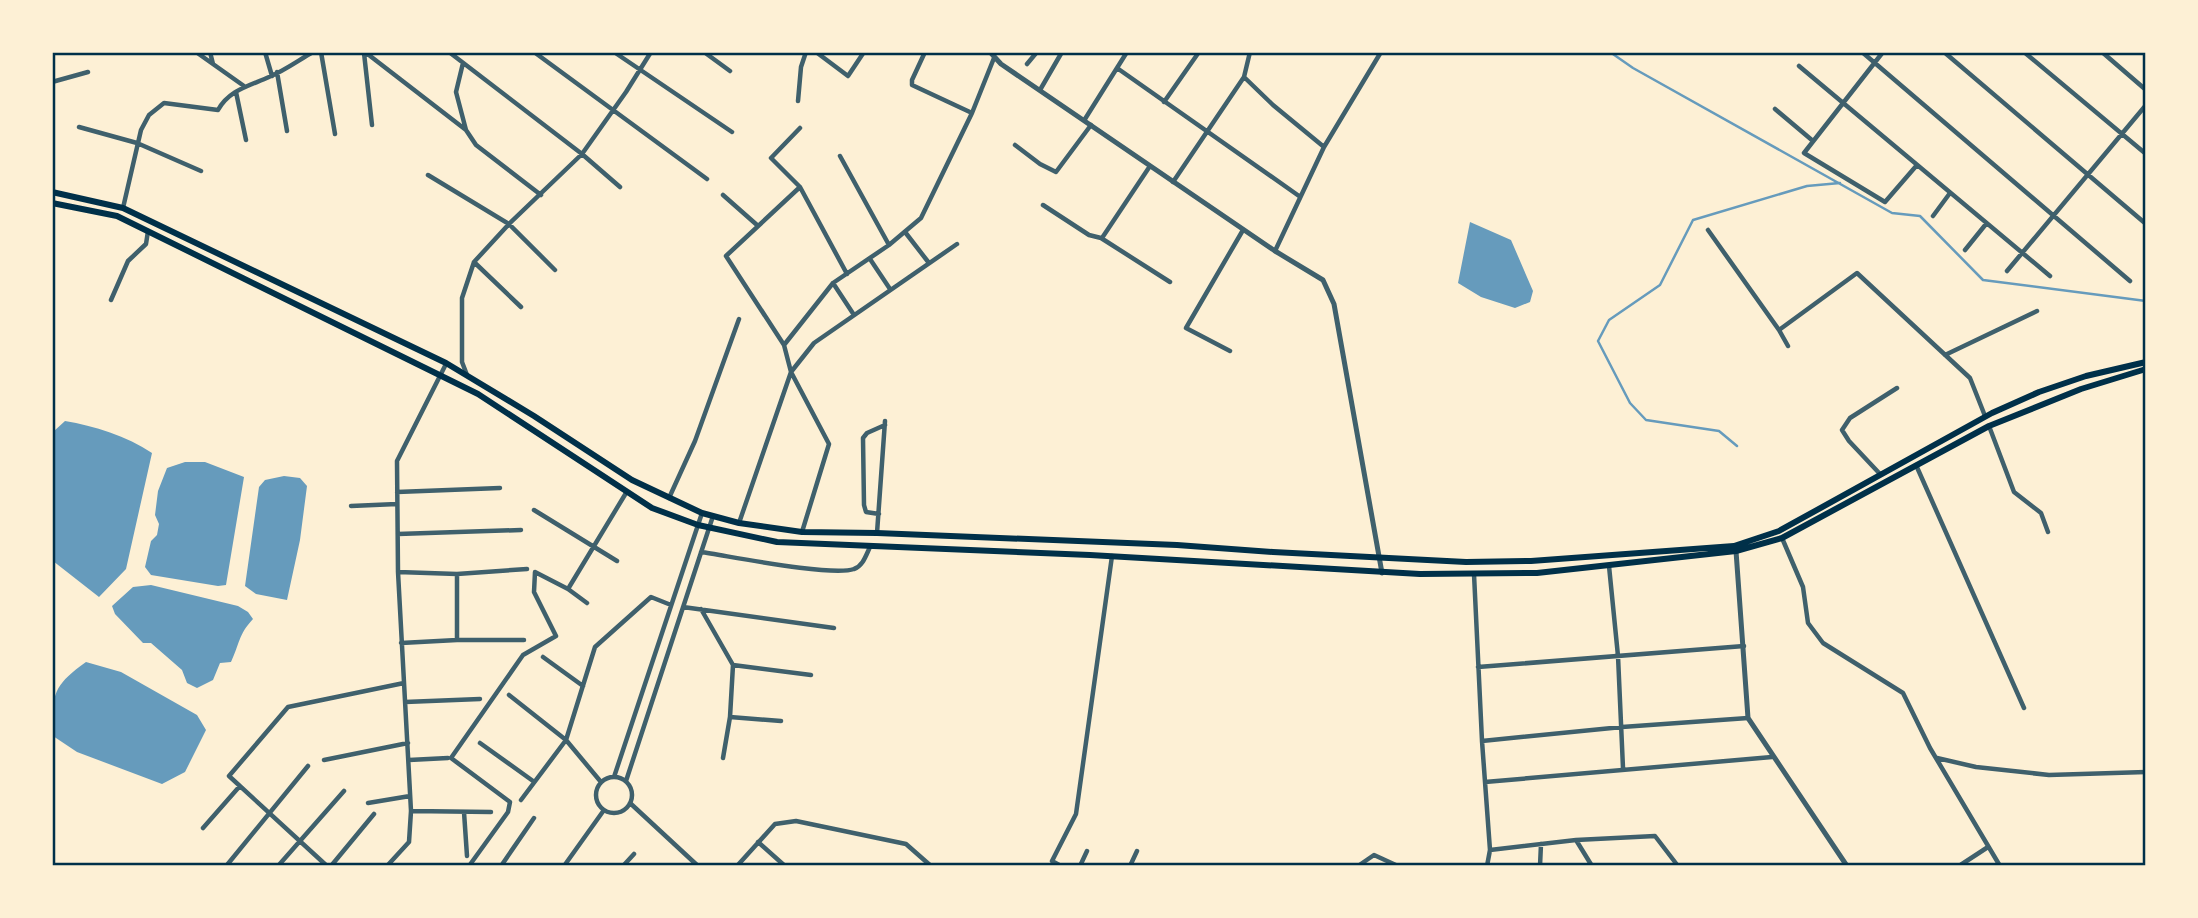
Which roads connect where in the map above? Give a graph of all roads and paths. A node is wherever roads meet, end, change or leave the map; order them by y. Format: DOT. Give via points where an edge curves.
graph roads {
  1 [pos="197,52"];
  2 [pos="210,52"];
  3 [pos="265,52"];
  4 [pos="313,52"];
  5 [pos="321,52"];
  6 [pos="364,52"];
  7 [pos="449,52"];
  8 [pos="534,52"];
  9 [pos="614,52"];
  10 [pos="651,52"];
  11 [pos="704,52"];
  12 [pos="806,52"];
  13 [pos="816,52"];
  14 [pos="864,52"];
  15 [pos="925,52"];
  16 [pos="1037,52"];
  17 [pos="1062,52"];
  18 [pos="1127,52"];
  19 [pos="1199,52"];
  20 [pos="1250,52"];
  21 [pos="1381,52"];
  22 [pos="1862,52"];
  23 [pos="1883,52"];
  24 [pos="1944,52"];
  25 [pos="2024,52"];
  26 [pos="2102,52"];
  27 [pos="992,55"];
  28 [pos="463,63"];
  29 [pos="1874,63"];
  30 [pos="1027,64"];
  31 [pos="214,65"];
  32 [pos="1798,66"];
  33 [pos="1117,68"];
  34 [pos="638,70"];
  35 [pos="730,71"];
  36 [pos="88,72"];
  37 [pos="278,72"];
  38 [pos="272,76"];
  39 [pos="1244,77"];
  40 [pos="52,82"];
  41 [pos="244,86"];
  42 [pos="1040,90"];
  43 [pos="2146,90"];
  44 [pos="236,92"];
  45 [pos="797,101"];
  46 [pos="1164,102"];
  47 [pos="1843,102"];
  48 [pos="2146,105"];
  49 [pos="1775,109"];
  50 [pos="612,110"];
  51 [pos="972,113"];
  52 [pos="1085,120"];
  53 [pos="1091,124"];
  54 [pos="372,125"];
  55 [pos="79,127"];
  56 [pos="800,128"];
  57 [pos="466,130"];
  58 [pos="288,131"];
  59 [pos="732,132"];
  60 [pos="335,134"];
  61 [pos="1208,134"];
  62 [pos="2121,135"];
  63 [pos="246,140"];
  64 [pos="1813,141"];
  65 [pos="137,143"];
  66 [pos="1015,145"];
  67 [pos="1324,146"];
  68 [pos="582,154"];
  69 [pos="2146,154"];
  70 [pos="840,156"];
  71 [pos="1917,165"];
  72 [pos="1150,166"];
  73 [pos="201,172"];
  74 [pos="428,175"];
  75 [pos="2087,175"];
  76 [pos="707,179"];
  77 [pos="1173,183"];
  78 [pos="620,187"];
  79 [pos="800,187"];
  80 [pos="52,192"];
  81 [pos="1950,193"];
  82 [pos="541,195"];
  83 [pos="723,195"];
  84 [pos="1299,196"];
  85 [pos="52,203"];
  86 [pos="1043,205"];
  87 [pos="122,208"];
  88 [pos="1933,216"];
  89 [pos="2054,217"];
  90 [pos="509,224"];
  91 [pos="1986,224"];
  92 [pos="2146,224"];
  93 [pos="757,225"];
  94 [pos="1243,230"];
  95 [pos="1708,230"];
  96 [pos="148,231"];
  97 [pos="905,232"];
  98 [pos="1101,238"];
  99 [pos="957,244"];
  100 [pos="888,245"];
  101 [pos="1965,250"];
  102 [pos="1275,251"];
  103 [pos="2021,254"];
  104 [pos="870,258"];
  105 [pos="474,262"];
  106 [pos="929,264"];
  107 [pos="555,270"];
  108 [pos="2007,271"];
  109 [pos="847,274"];
  110 [pos="2050,276"];
  111 [pos="2130,281"];
  112 [pos="1170,282"];
  113 [pos="833,284"];
  114 [pos="890,289"];
  115 [pos="111,300"];
  116 [pos="521,307"];
  117 [pos="2037,311"];
  118 [pos="854,315"];
  119 [pos="739,320"];
  120 [pos="1779,330"];
  121 [pos="784,345"];
  122 [pos="1788,346"];
  123 [pos="1230,351"];
  124 [pos="1945,355"];
  125 [pos="2146,362"];
  126 [pos="446,363"];
  127 [pos="2146,369"];
  128 [pos="791,372"];
  129 [pos="440,375"];
  130 [pos="467,376"];
  131 [pos="1898,388"];
  132 [pos="1985,416"];
  133 [pos="1989,426"];
  134 [pos="1916,464"];
  135 [pos="1881,474"];
  136 [pos="500,488"];
  137 [pos="397,492"];
  138 [pos="626,493"];
  139 [pos="669,498"];
  140 [pos="397,503"];
  141 [pos="351,506"];
  142 [pos="534,510"];
  143 [pos="702,513"];
  144 [pos="879,514"];
  145 [pos="713,516"];
  146 [pos="739,523"];
  147 [pos="698,525"];
  148 [pos="709,528"];
  149 [pos="521,530"];
  150 [pos="802,532"];
  151 [pos="2048,532"];
  152 [pos="877,533"];
  153 [pos="398,534"];
  154 [pos="1782,538"];
  155 [pos="593,546"];
  156 [pos="870,547"];
  157 [pos="1736,551"];
  158 [pos="701,552"];
  159 [pos="1112,556"];
  160 [pos="1379,558"];
  161 [pos="617,561"];
  162 [pos="1609,566"];
  163 [pos="527,569"];
  164 [pos="398,572"];
  165 [pos="1382,573"];
  166 [pos="457,574"];
  167 [pos="1474,574"];
  168 [pos="568,589"];
  169 [pos="587,603"];
  170 [pos="671,605"];
  171 [pos="683,607"];
  172 [pos="701,609"];
  173 [pos="834,628"];
  174 [pos="457,640"];
  175 [pos="524,640"];
  176 [pos="401,643"];
  177 [pos="1744,646"];
  178 [pos="1618,656"];
  179 [pos="542,657"];
  180 [pos="733,665"];
  181 [pos="1478,667"];
  182 [pos="811,675"];
  183 [pos="404,683"];
  184 [pos="583,686"];
  185 [pos="509,695"];
  186 [pos="480,699"];
  187 [pos="405,702"];
  188 [pos="2024,708"];
  189 [pos="730,717"];
  190 [pos="1748,718"];
  191 [pos="780,721"];
  192 [pos="1622,727"];
  193 [pos="566,740"];
  194 [pos="1482,741"];
  195 [pos="408,743"];
  196 [pos="480,743"];
  197 [pos="1772,757"];
  198 [pos="448,758"];
  199 [pos="723,758"];
  200 [pos="1936,758"];
  201 [pos="324,760"];
  202 [pos="409,760"];
  203 [pos="308,766"];
  204 [pos="1623,768"];
  205 [pos="2146,772"];
  206 [pos="614,777"];
  207 [pos="533,781"];
  208 [pos="626,781"];
  209 [pos="601,782"];
  210 [pos="1485,782"];
  211 [pos="239,787"];
  212 [pos="344,791"];
  213 [pos="410,796"];
  214 [pos="521,800"];
  215 [pos="368,803"];
  216 [pos="630,803"];
  217 [pos="604,810"];
  218 [pos="411,811"];
  219 [pos="464,812"];
  220 [pos="491,812"];
  221 [pos="269,813"];
  222 [pos="374,814"];
  223 [pos="534,818"];
  224 [pos="203,828"];
  225 [pos="1576,840"];
  226 [pos="300,841"];
  227 [pos="758,842"];
  228 [pos="1541,844"];
  229 [pos="1988,847"];
  230 [pos="1490,850"];
  231 [pos="1087,851"];
  232 [pos="1137,851"];
  233 [pos="634,854"];
  234 [pos="467,856"];
  235 [pos="227,865"];
  236 [pos="278,866"];
  237 [pos="329,866"];
  238 [pos="387,866"];
  239 [pos="469,866"];
  240 [pos="501,866"];
  241 [pos="564,866"];
  242 [pos="623,866"];
  243 [pos="698,866"];
  244 [pos="737,866"];
  245 [pos="785,866"];
  246 [pos="931,866"];
  247 [pos="1061,866"];
  248 [pos="1080,866"];
  249 [pos="1130,866"];
  250 [pos="1358,866"];
  251 [pos="1398,866"];
  252 [pos="1487,866"];
  253 [pos="1540,866"];
  254 [pos="1592,866"];
  255 [pos="1678,866"];
  256 [pos="1847,866"];
  257 [pos="1959,866"];
  258 [pos="2000,866"];
  1 -- 31 [label="street"];
  2 -- 31 [label="street"];
  3 -- 38 [label="street"];
  4 -- 37 [label="street"];
  5 -- 60 [label="street"];
  6 -- 54 [label="street"];
  6 -- 57 [label="street"];
  7 -- 28 [label="street"];
  8 -- 50 [label="street"];
  9 -- 34 [label="street"];
  10 -- 34 [label="street"];
  11 -- 35 [label="street"];
  12 -- 45 [label="street"];
  13 -- 14 [label="street" via="848,76"];
  15 -- 51 [label="street" via="912,85"];
  16 -- 30 [label="street"];
  17 -- 42 [label="street"];
  18 -- 33 [label="street"];
  19 -- 46 [label="street"];
  20 -- 39 [label="street"];
  21 -- 67 [label="street"];
  22 -- 29 [label="street"];
  23 -- 29 [label="street"];
  24 -- 75 [label="street"];
  25 -- 62 [label="street"];
  26 -- 43 [label="street"];
  27 -- 42 [label="street"];
  27 -- 51 [label="street"];
  28 -- 57 [label="street" via="456,92"];
  28 -- 68 [label="street"];
  29 -- 47 [label="street"];
  29 -- 89 [label="street"];
  31 -- 41 [label="street"];
  32 -- 47 [label="street"];
  33 -- 46 [label="street"];
  33 -- 52 [label="street"];
  34 -- 50 [label="street"];
  34 -- 59 [label="street"];
  36 -- 40 [label="street"];
  37 -- 38 [label="street"];
  37 -- 58 [label="street"];
  38 -- 41 [label="street"];
  39 -- 61 [label="street"];
  39 -- 67 [label="street"];
  41 -- 44 [label="street"];
  42 -- 52 [label="street"];
  44 -- 63 [label="street"];
  44 -- 65 [label="street" via="218,110 164,103 149,115"];
  46 -- 61 [label="street"];
  47 -- 64 [label="street"];
  47 -- 71 [label="street"];
  48 -- 62 [label="street"];
  49 -- 64 [label="street"];
  50 -- 68 [label="street"];
  50 -- 76 [label="street"];
  51 -- 97 [label="street" via="922,219"];
  52 -- 53 [label="street"];
  53 -- 66 [label="street" via="1056,172"];
  53 -- 72 [label="street"];
  55 -- 65 [label="street"];
  56 -- 79 [label="street" via="771,158"];
  57 -- 82 [label="street" via="476,145"];
  61 -- 77 [label="street"];
  61 -- 84 [label="street"];
  62 -- 69 [label="street"];
  62 -- 75 [label="street"];
  64 -- 71 [label="street" via="1804,153 1885,202"];
  65 -- 73 [label="street"];
  65 -- 87 [label="street"];
  67 -- 84 [label="street"];
  68 -- 78 [label="street"];
  68 -- 82 [label="street"];
  70 -- 100 [label="street"];
  71 -- 81 [label="street"];
  72 -- 77 [label="street"];
  72 -- 98 [label="street"];
  74 -- 90 [label="street"];
  75 -- 89 [label="street"];
  75 -- 92 [label="street"];
  77 -- 94 [label="street"];
  79 -- 93 [label="street"];
  79 -- 109 [label="street"];
  80 -- 87 [label="main road"];
  81 -- 88 [label="street"];
  81 -- 91 [label="street"];
  82 -- 90 [label="street"];
  83 -- 93 [label="street"];
  84 -- 102 [label="street"];
  85 -- 96 [label="main road" via="117,216"];
  86 -- 98 [label="street"];
  87 -- 126 [label="main road"];
  89 -- 103 [label="street"];
  89 -- 111 [label="street"];
  90 -- 105 [label="street"];
  90 -- 107 [label="street"];
  91 -- 101 [label="street"];
  91 -- 103 [label="street"];
  93 -- 121 [label="street" via="726,256"];
  94 -- 102 [label="street"];
  94 -- 123 [label="street" via="1186,328"];
  95 -- 120 [label="street"];
  96 -- 115 [label="street" via="146,244 128,261"];
  96 -- 129 [label="main road"];
  97 -- 100 [label="street"];
  97 -- 106 [label="street"];
  98 -- 112 [label="street"];
  99 -- 106 [label="street"];
  100 -- 104 [label="street"];
  102 -- 160 [label="street" via="1323,280 1334,304"];
  103 -- 108 [label="street"];
  103 -- 110 [label="street"];
  104 -- 109 [label="street"];
  104 -- 114 [label="street"];
  105 -- 116 [label="street"];
  105 -- 130 [label="street" via="462,298 462,362"];
  106 -- 114 [label="street"];
  109 -- 113 [label="street"];
  113 -- 118 [label="street"];
  113 -- 121 [label="street"];
  114 -- 118 [label="street"];
  117 -- 124 [label="street"];
  118 -- 128 [label="street" via="814,343"];
  119 -- 139 [label="street"];
  120 -- 122 [label="street"];
  120 -- 124 [label="street" via="1857,273"];
  121 -- 128 [label="street"];
  124 -- 132 [label="street" via="1969,378"];
  125 -- 132 [label="main road" via="2074,380"];
  126 -- 129 [label="street"];
  126 -- 130 [label="main road"];
  127 -- 133 [label="main road" via="2081,388"];
  128 -- 146 [label="street"];
  128 -- 150 [label="street" via="829,444"];
  129 -- 137 [label="street" via="397,461"];
  129 -- 138 [label="main road" via="478,394"];
  130 -- 139 [label="main road" via="632,480"];
  131 -- 135 [label="street" via="1850,418 1842,430"];
  132 -- 135 [label="main road"];
  133 -- 134 [label="main road"];
  133 -- 151 [label="street" via="2014,492 2041,513"];
  134 -- 154 [label="main road"];
  134 -- 188 [label="street"];
  135 -- 160 [label="main road" via="1779,531 1734,546 1518,561"];
  136 -- 137 [label="street"];
  137 -- 140 [label="street"];
  138 -- 147 [label="main road"];
  138 -- 155 [label="street"];
  139 -- 143 [label="main road"];
  140 -- 141 [label="street"];
  140 -- 153 [label="street"];
  142 -- 155 [label="street"];
  143 -- 145 [label="main road"];
  143 -- 147 [label="street"];
  144 -- 144 [label="street" via="885,423 863,438 864,505 866,512"];
  144 -- 152 [label="street"];
  145 -- 146 [label="main road"];
  145 -- 148 [label="street"];
  146 -- 150 [label="main road"];
  147 -- 148 [label="main road"];
  147 -- 170 [label="street"];
  148 -- 156 [label="main road" via="777,542"];
  148 -- 158 [label="street"];
  149 -- 153 [label="street"];
  150 -- 152 [label="main road"];
  152 -- 160 [label="main road"];
  153 -- 164 [label="street"];
  154 -- 157 [label="main road"];
  154 -- 200 [label="street" via="1803,587 1808,623 1823,643 1903,693"];
  155 -- 161 [label="street"];
  155 -- 168 [label="street"];
  156 -- 158 [label="street" via="860,565 844,570"];
  156 -- 159 [label="main road"];
  157 -- 162 [label="main road"];
  157 -- 177 [label="street"];
  158 -- 171 [label="street"];
  159 -- 165 [label="main road"];
  159 -- 247 [label="street" via="1076,814 1052,861"];
  160 -- 165 [label="street"];
  162 -- 167 [label="main road"];
  162 -- 178 [label="street"];
  163 -- 166 [label="street"];
  164 -- 166 [label="street"];
  164 -- 176 [label="street"];
  165 -- 167 [label="main road"];
  166 -- 174 [label="street"];
  167 -- 181 [label="street"];
  168 -- 169 [label="street"];
  168 -- 239 [label="street" via="536,572 534,592 556,636 523,655 451,758 510,802 508,812"];
  170 -- 184 [label="street" via="651,597 595,647"];
  170 -- 206 [label="street"];
  171 -- 172 [label="street"];
  171 -- 208 [label="street"];
  172 -- 173 [label="street"];
  172 -- 180 [label="street"];
  174 -- 175 [label="street"];
  174 -- 176 [label="street"];
  176 -- 183 [label="street"];
  177 -- 178 [label="street"];
  177 -- 190 [label="street"];
  178 -- 181 [label="street"];
  178 -- 192 [label="street"];
  179 -- 184 [label="street"];
  180 -- 182 [label="street"];
  180 -- 189 [label="street"];
  181 -- 194 [label="street"];
  183 -- 187 [label="street"];
  183 -- 211 [label="street" via="288,707 229,776"];
  184 -- 193 [label="street"];
  185 -- 193 [label="street"];
  186 -- 187 [label="street"];
  187 -- 195 [label="street"];
  189 -- 191 [label="street"];
  189 -- 199 [label="street"];
  190 -- 192 [label="street"];
  190 -- 197 [label="street"];
  192 -- 194 [label="street"];
  192 -- 204 [label="street"];
  193 -- 207 [label="street"];
  193 -- 209 [label="street"];
  194 -- 210 [label="street"];
  195 -- 201 [label="street"];
  195 -- 202 [label="street"];
  196 -- 207 [label="street"];
  197 -- 204 [label="street"];
  197 -- 256 [label="street"];
  198 -- 202 [label="street"];
  200 -- 205 [label="street" via="2049,775"];
  200 -- 229 [label="street"];
  202 -- 213 [label="street"];
  203 -- 221 [label="street"];
  204 -- 210 [label="street"];
  206 -- 208 [label="street"];
  206 -- 209 [label="street"];
  207 -- 214 [label="street"];
  208 -- 216 [label="street"];
  209 -- 217 [label="street" via="596,794"];
  210 -- 230 [label="street"];
  211 -- 221 [label="street"];
  211 -- 224 [label="street"];
  212 -- 226 [label="street"];
  213 -- 215 [label="street"];
  213 -- 218 [label="street"];
  216 -- 217 [label="street" via="622,811"];
  216 -- 243 [label="street"];
  217 -- 241 [label="street"];
  218 -- 219 [label="street"];
  218 -- 238 [label="street" via="409,842"];
  219 -- 220 [label="street"];
  219 -- 234 [label="street"];
  221 -- 226 [label="street"];
  221 -- 235 [label="street"];
  222 -- 237 [label="street"];
  223 -- 240 [label="street"];
  225 -- 228 [label="street"];
  225 -- 254 [label="street"];
  225 -- 255 [label="street" via="1655,836"];
  226 -- 236 [label="street"];
  226 -- 237 [label="street"];
  227 -- 244 [label="street"];
  227 -- 245 [label="street"];
  227 -- 246 [label="street" via="775,824 796,821 906,844"];
  228 -- 230 [label="street"];
  228 -- 253 [label="street"];
  229 -- 257 [label="street"];
  229 -- 258 [label="street"];
  230 -- 252 [label="street"];
  231 -- 248 [label="street"];
  232 -- 249 [label="street"];
  233 -- 242 [label="street"];
  250 -- 251 [label="street" via="1374,855"];
}
